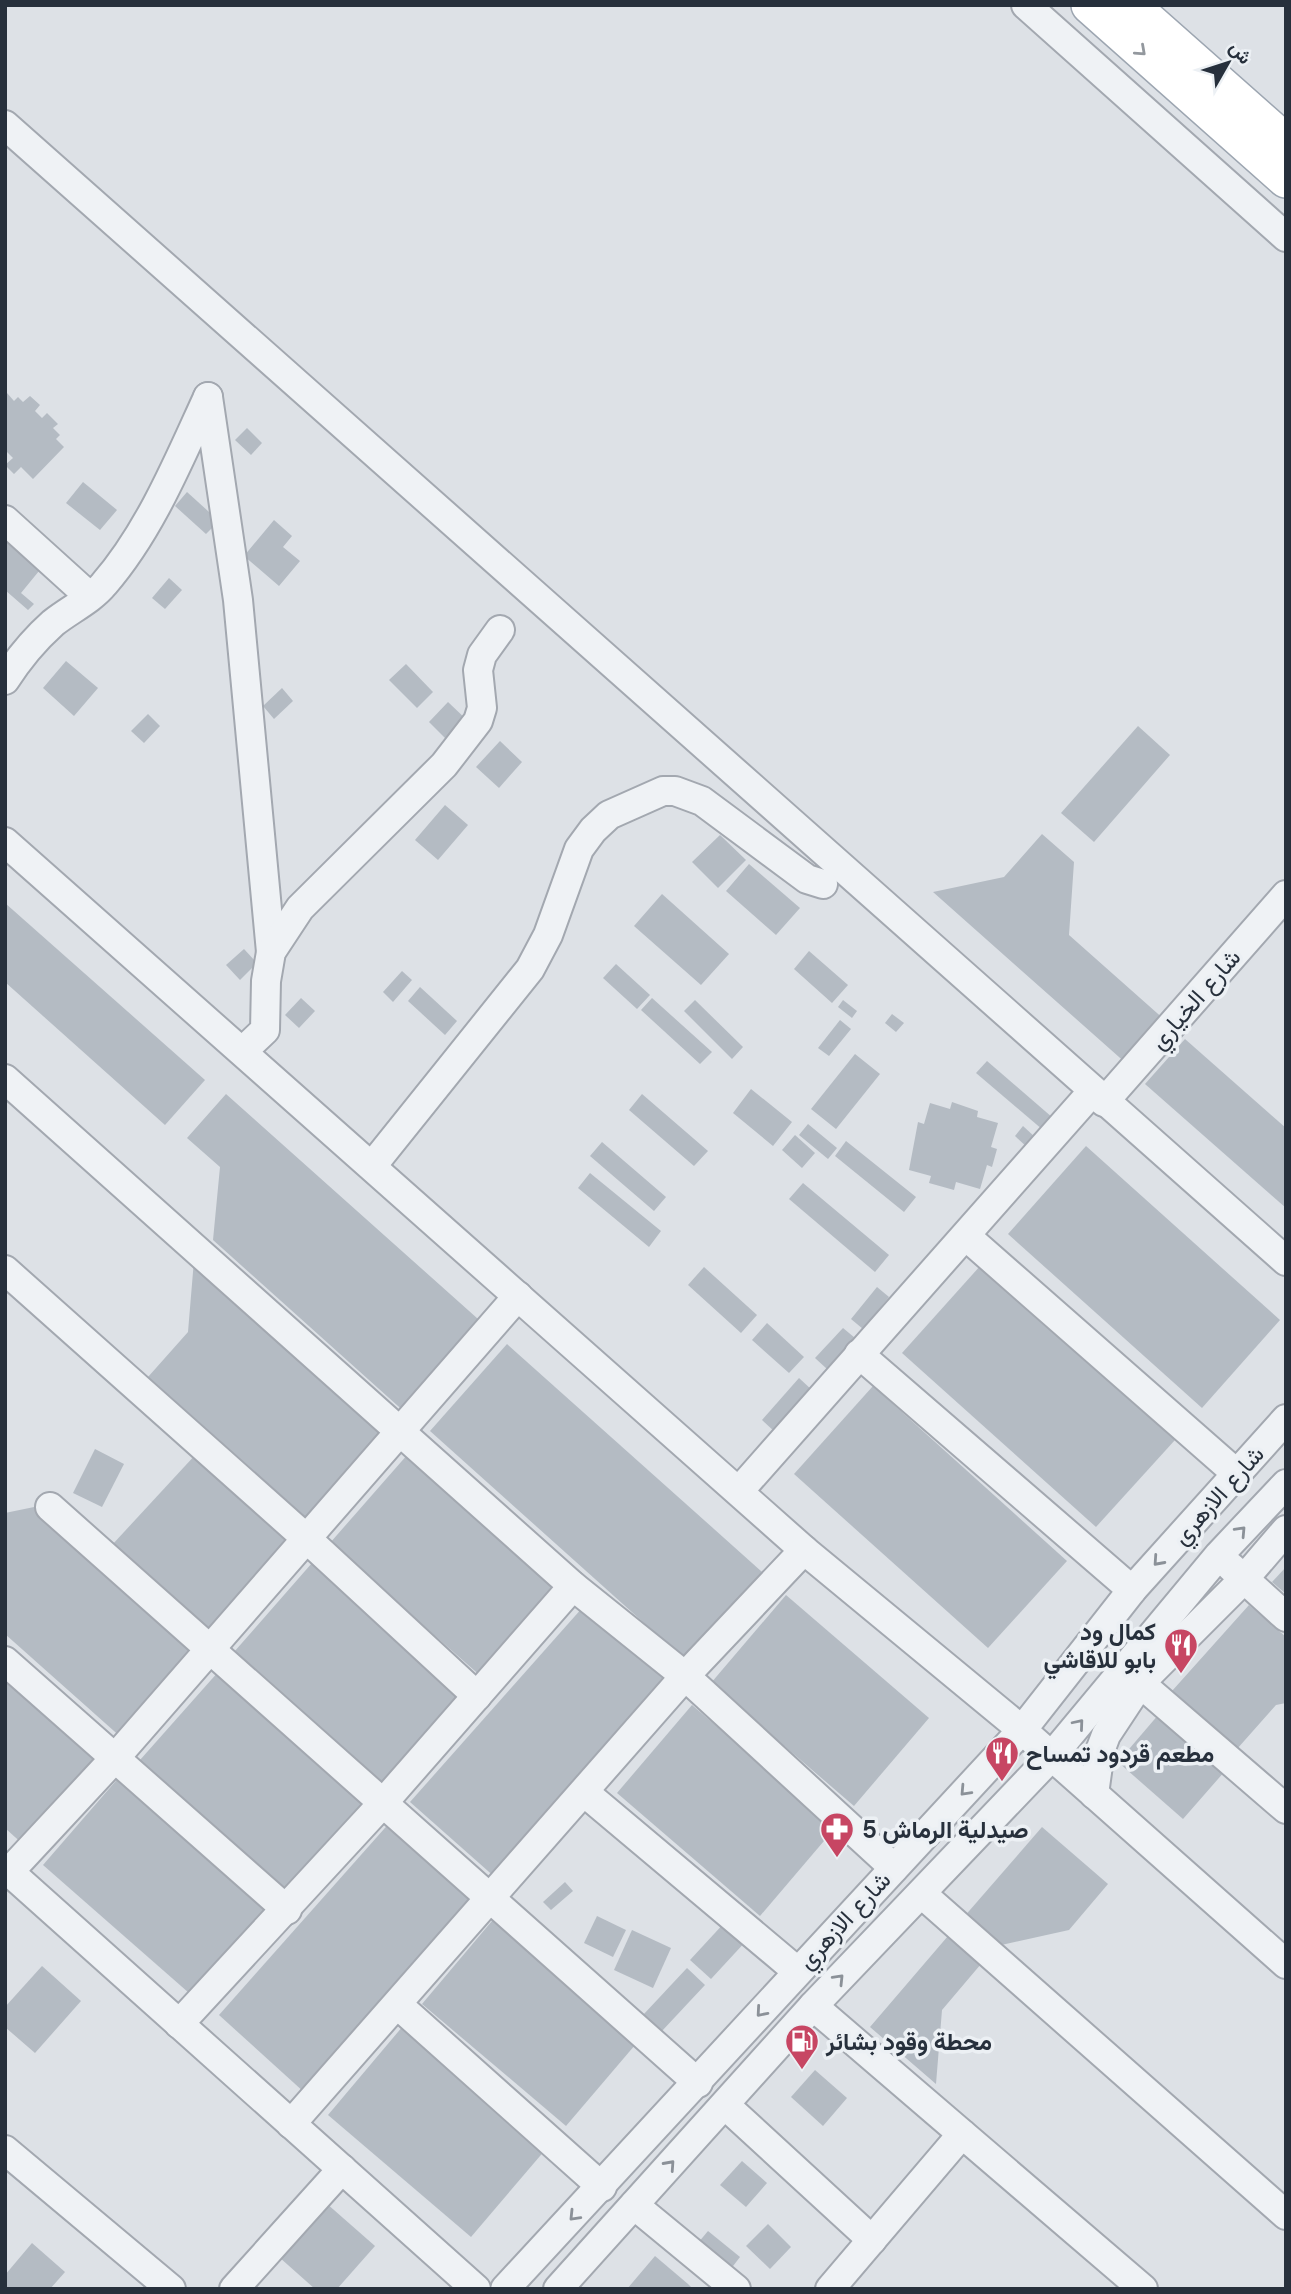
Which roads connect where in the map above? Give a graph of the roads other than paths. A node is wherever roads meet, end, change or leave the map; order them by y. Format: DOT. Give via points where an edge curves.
graph roads {
  1 [pos="1026,5"];
  2 [pos="1090,5"];
  3 [pos="1130,5"];
  4 [pos="5,125"];
  5 [pos="1286,143"];
  6 [pos="1286,179"];
  7 [pos="1286,237"];
  8 [pos="5,520"];
  9 [pos="89,596"];
  10 [pos="500,629"];
  11 [pos="5,680"];
  12 [pos="5,842"];
  13 [pos="823,884"];
  14 [pos="1286,895"];
  15 [pos="271,952"];
  16 [pos="243,1051"];
  17 [pos="5,1079"];
  18 [pos="1098,1097"];
  19 [pos="372,1166"];
  20 [pos="967,1237"];
  21 [pos="1286,1261"];
  22 [pos="5,1269"];
  23 [pos="518,1296"];
  24 [pos="859,1354"];
  25 [pos="1286,1419"];
  26 [pos="401,1431"];
  27 [pos="1237,1474"];
  28 [pos="1286,1484"];
  29 [pos="739,1491"];
  30 [pos="50,1507"];
  31 [pos="1286,1530"];
  32 [pos="307,1539"];
  33 [pos="804,1550"];
  34 [pos="1219,1555"];
  35 [pos="1244,1579"];
  36 [pos="573,1586"];
  37 [pos="1132,1590"];
  38 [pos="1286,1617"];
  39 [pos="211,1649"];
  40 [pos="5,1661"];
  41 [pos="685,1676"];
  42 [pos="1132,1676"];
  43 [pos="477,1696"];
  44 [pos="1022,1730"];
  45 [pos="1051,1757"];
  46 [pos="115,1758"];
  47 [pos="584,1792"];
  48 [pos="1094,1794"];
  49 [pos="383,1803"];
  50 [pos="1286,1810"];
  51 [pos="894,1868"];
  52 [pos="7,1870"];
  53 [pos="922,1894"];
  54 [pos="489,1897"];
  55 [pos="287,1910"];
  56 [pos="1286,1964"];
  57 [pos="797,1971"];
  58 [pos="398,2005"];
  59 [pos="813,2006"];
  60 [pos="179,2024"];
  61 [pos="698,2083"];
  62 [pos="725,2105"];
  63 [pos="291,2124"];
  64 [pos="962,2134"];
  65 [pos="5,2150"];
  66 [pos="342,2169"];
  67 [pos="602,2187"];
  68 [pos="634,2205"];
  69 [pos="1286,2216"];
  70 [pos="872,2240"];
  71 [pos="171,2289"];
  72 [pos="234,2289"];
  73 [pos="476,2289"];
  74 [pos="505,2289"];
  75 [pos="558,2289"];
  76 [pos="736,2289"];
  77 [pos="830,2289"];
  78 [pos="1143,2289"];
  1 -- 7 [label="street"];
  2 -- 6 [label="main road, one-way"];
  3 -- 5 [label="main road"];
  4 -- 18 [label="street"];
  8 -- 9 [label="street"];
  9 -- 11 [label="street" via="28,647"];
  9 -- 15 [label="street" via="103,587 120,564 169,481 208,397 238,600"];
  10 -- 15 [label="street" via="482,655 478,670 482,708 478,721 444,765 300,908"];
  12 -- 16 [label="street"];
  13 -- 19 [label="street" via="807,879 690,795 663,791 609,815 579,849 548,935 530,969"];
  14 -- 18 [label="street, شارع الخياري"];
  15 -- 16 [label="street" via="265,1030"];
  16 -- 19 [label="street"];
  17 -- 26 [label="street"];
  18 -- 20 [label="street, شارع الخياري"];
  18 -- 21 [label="street"];
  19 -- 23 [label="street"];
  20 -- 24 [label="street, شارع الخياري"];
  20 -- 27 [label="street"];
  22 -- 32 [label="street"];
  23 -- 26 [label="street"];
  23 -- 29 [label="street"];
  24 -- 29 [label="street, شارع الخياري"];
  24 -- 37 [label="street"];
  25 -- 27 [label="street, شارع الازهري"];
  26 -- 32 [label="street"];
  26 -- 36 [label="street"];
  27 -- 37 [label="street, شارع الازهري, one-way"];
  34 -- 28 [label="street, شارع الازهري, one-way"];
  29 -- 33 [label="street"];
  30 -- 39 [label="street"];
  31 -- 35 [label="street"];
  32 -- 39 [label="street"];
  32 -- 43 [label="street"];
  33 -- 41 [label="street"];
  33 -- 44 [label="street"];
  34 -- 35 [label="street"];
  34 -- 42 [label="street, شارع الازهري"];
  35 -- 38 [label="street"];
  35 -- 42 [label="street"];
  36 -- 41 [label="street"];
  36 -- 43 [label="street"];
  37 -- 44 [label="street, شارع الازهري"];
  39 -- 46 [label="street"];
  39 -- 49 [label="street"];
  40 -- 46 [label="street"];
  41 -- 47 [label="street"];
  41 -- 51 [label="street"];
  45 -- 42 [label="street, شارع الازهري, one-way"];
  42 -- 48 [label="street" via="1100,1751"];
  42 -- 50 [label="street"];
  43 -- 49 [label="street"];
  44 -- 45 [label="street"];
  44 -- 51 [label="street, شارع الازهري, one-way"];
  45 -- 48 [label="street"];
  45 -- 53 [label="street, شارع الازهري"];
  46 -- 52 [label="street"];
  46 -- 55 [label="street"];
  47 -- 54 [label="street"];
  47 -- 57 [label="street"];
  48 -- 56 [label="street"];
  49 -- 54 [label="street"];
  49 -- 55 [label="street"];
  51 -- 57 [label="street, شارع الازهري"];
  52 -- 60 [label="street"];
  59 -- 53 [label="street, شارع الازهري, one-way"];
  53 -- 69 [label="street"];
  54 -- 58 [label="street"];
  54 -- 61 [label="street"];
  55 -- 60 [label="street"];
  57 -- 61 [label="street, شارع الازهري, one-way"];
  58 -- 63 [label="street"];
  58 -- 67 [label="street"];
  59 -- 62 [label="street, شارع الازهري"];
  59 -- 64 [label="street"];
  60 -- 63 [label="street"];
  61 -- 67 [label="street, شارع الازهري"];
  68 -- 62 [label="street, شارع الازهري, one-way"];
  62 -- 70 [label="street"];
  63 -- 66 [label="street"];
  64 -- 70 [label="street"];
  64 -- 78 [label="street"];
  65 -- 71 [label="street"];
  66 -- 72 [label="street"];
  66 -- 73 [label="street"];
  67 -- 74 [label="street, شارع الازهري, one-way"];
  68 -- 75 [label="street, شارع الازهري"];
  68 -- 76 [label="street"];
  70 -- 77 [label="street"];
}
